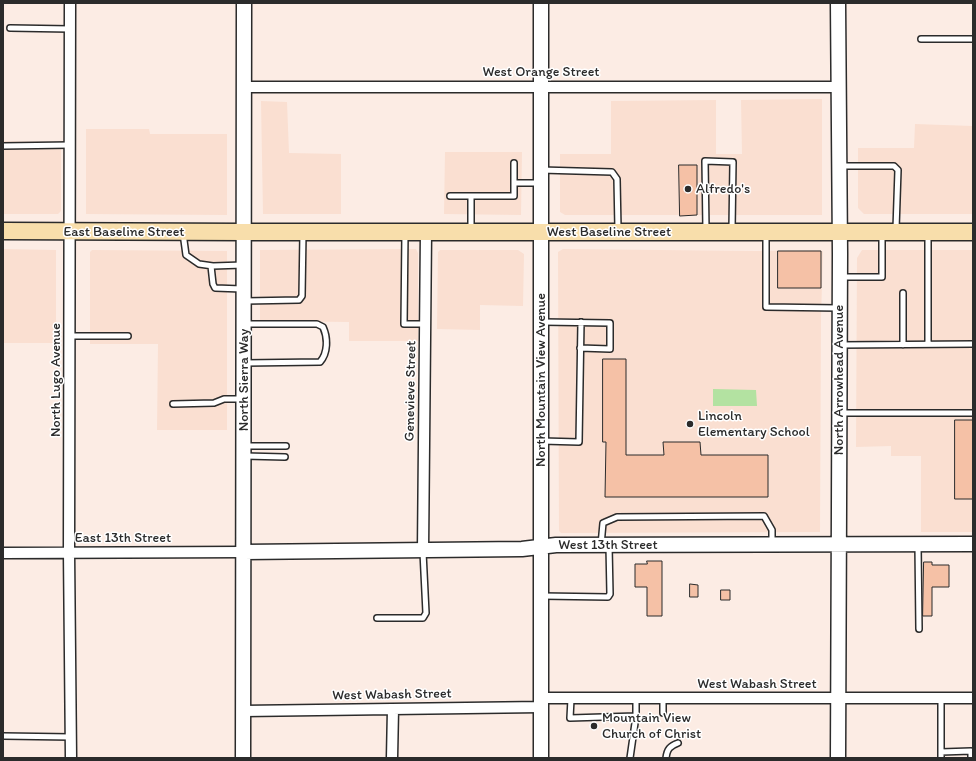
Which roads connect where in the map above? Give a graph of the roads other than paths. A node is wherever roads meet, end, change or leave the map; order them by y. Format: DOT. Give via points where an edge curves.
graph roads {
  1 [pos="70,3"];
  2 [pos="244,3"];
  3 [pos="541,3"];
  4 [pos="838,3"];
  5 [pos="10,28"];
  6 [pos="70,29"];
  7 [pos="921,39"];
  8 [pos="973,39"];
  9 [pos="541,86"];
  10 [pos="244,87"];
  11 [pos="838,87"];
  12 [pos="70,145"];
  13 [pos="3,146"];
  14 [pos="514,163"];
  15 [pos="840,166"];
  16 [pos="541,177"];
  17 [pos="514,183"];
  18 [pos="450,196"];
  19 [pos="471,196"];
  20 [pos="3,231"];
  21 [pos="70,232"];
  22 [pos="182,232"];
  23 [pos="244,232"];
  24 [pos="303,232"];
  25 [pos="405,232"];
  26 [pos="426,232"];
  27 [pos="471,232"];
  28 [pos="541,232"];
  29 [pos="618,232"];
  30 [pos="706,232"];
  31 [pos="732,232"];
  32 [pos="766,232"];
  33 [pos="840,232"];
  34 [pos="889,232"];
  35 [pos="928,232"];
  36 [pos="973,232"];
  37 [pos="244,265"];
  38 [pos="211,266"];
  39 [pos="839,277"];
  40 [pos="903,293"];
  41 [pos="244,295"];
  42 [pos="839,308"];
  43 [pos="541,322"];
  44 [pos="581,322"];
  45 [pos="244,324"];
  46 [pos="426,324"];
  47 [pos="70,336"];
  48 [pos="128,336"];
  49 [pos="903,344"];
  50 [pos="928,344"];
  51 [pos="973,344"];
  52 [pos="839,345"];
  53 [pos="580,348"];
  54 [pos="244,363"];
  55 [pos="244,399"];
  56 [pos="173,404"];
  57 [pos="839,413"];
  58 [pos="973,413"];
  59 [pos="541,441"];
  60 [pos="286,446"];
  61 [pos="244,451"];
  62 [pos="285,457"];
  63 [pos="838,544"];
  64 [pos="918,544"];
  65 [pos="973,544"];
  66 [pos="605,545"];
  67 [pos="772,545"];
  68 [pos="541,547"];
  69 [pos="423,550"];
  70 [pos="3,552"];
  71 [pos="70,552"];
  72 [pos="244,552"];
  73 [pos="541,596"];
  74 [pos="377,618"];
  75 [pos="919,629"];
  76 [pos="636,698"];
  77 [pos="663,698"];
  78 [pos="941,698"];
  79 [pos="973,698"];
  80 [pos="571,699"];
  81 [pos="839,699"];
  82 [pos="541,703"];
  83 [pos="392,709"];
  84 [pos="243,711"];
  85 [pos="663,713"];
  86 [pos="636,716"];
  87 [pos="3,736"];
  88 [pos="71,737"];
  89 [pos="678,743"];
  90 [pos="941,752"];
  91 [pos="71,758"];
  92 [pos="243,758"];
  93 [pos="392,758"];
  94 [pos="541,758"];
  95 [pos="630,758"];
  96 [pos="666,758"];
  97 [pos="838,758"];
  98 [pos="942,758"];
  99 [pos="971,758"];
  1 -- 6 [label="street, North Lugo Avenue"];
  2 -- 10 [label="street, North Sierra Way"];
  3 -- 9 [label="street, North Mountain View Avenue"];
  4 -- 11 [label="street, North Arrowhead Avenue"];
  5 -- 6 [label="lane"];
  6 -- 12 [label="street, North Lugo Avenue"];
  7 -- 8 [label="lane"];
  9 -- 10 [label="street, West Orange Street"];
  9 -- 11 [label="street, West Orange Street"];
  9 -- 16 [label="street, North Mountain View Avenue"];
  10 -- 23 [label="street, North Sierra Way"];
  11 -- 15 [label="street, North Arrowhead Avenue"];
  12 -- 13 [label="lane"];
  12 -- 21 [label="street, North Lugo Avenue"];
  14 -- 17 [label="lane"];
  15 -- 33 [label="street, North Arrowhead Avenue"];
  15 -- 34 [label="lane" via="894,166 898,170"];
  16 -- 17 [label="lane"];
  16 -- 28 [label="street, North Mountain View Avenue"];
  16 -- 29 [label="lane" via="612,172 617,179"];
  17 -- 19 [label="lane" via="514,196"];
  18 -- 19 [label="lane"];
  19 -- 27 [label="lane"];
  20 -- 21 [label="main road, East Baseline Street"];
  21 -- 22 [label="main road, East Baseline Street"];
  21 -- 47 [label="street, North Lugo Avenue"];
  22 -- 23 [label="main road, East Baseline Street"];
  22 -- 38 [label="lane" via="186,255 199,264"];
  23 -- 24 [label="main road, West Baseline Street"];
  23 -- 37 [label="street, North Sierra Way"];
  24 -- 25 [label="main road, West Baseline Street"];
  24 -- 41 [label="lane" via="302,296 299,300"];
  25 -- 26 [label="main road, West Baseline Street"];
  25 -- 46 [label="lane" via="404,324"];
  26 -- 27 [label="main road, West Baseline Street"];
  26 -- 46 [label="street, Genevieve Street"];
  27 -- 28 [label="main road, West Baseline Street"];
  28 -- 29 [label="main road, West Baseline Street"];
  28 -- 43 [label="street, North Mountain View Avenue"];
  29 -- 30 [label="main road, West Baseline Street"];
  30 -- 31 [label="main road, West Baseline Street"];
  30 -- 31 [label="lane" via="705,161 733,162"];
  31 -- 32 [label="main road, West Baseline Street"];
  32 -- 33 [label="main road, West Baseline Street"];
  32 -- 42 [label="lane" via="766,307"];
  33 -- 34 [label="main road, West Baseline Street"];
  33 -- 39 [label="street, North Arrowhead Avenue"];
  34 -- 35 [label="main road, West Baseline Street"];
  34 -- 39 [label="lane" via="882,277"];
  35 -- 36 [label="main road, West Baseline Street"];
  35 -- 50 [label="lane"];
  37 -- 38 [label="lane"];
  37 -- 41 [label="street, North Sierra Way"];
  38 -- 41 [label="lane" via="215,288"];
  39 -- 42 [label="street, North Arrowhead Avenue"];
  40 -- 49 [label="lane"];
  41 -- 45 [label="street, North Sierra Way"];
  42 -- 52 [label="street, North Arrowhead Avenue"];
  43 -- 44 [label="lane"];
  43 -- 59 [label="street, North Mountain View Avenue"];
  44 -- 53 [label="lane"];
  44 -- 53 [label="lane" via="610,323 610,349"];
  45 -- 54 [label="street, North Sierra Way"];
  45 -- 54 [label="lane" via="317,324 323,327 326,337 325,354 320,362"];
  46 -- 69 [label="street, Genevieve Street"];
  47 -- 48 [label="lane"];
  47 -- 71 [label="street, North Lugo Avenue"];
  49 -- 50 [label="lane"];
  49 -- 52 [label="lane"];
  50 -- 51 [label="lane"];
  52 -- 57 [label="street, North Arrowhead Avenue"];
  53 -- 59 [label="lane" via="579,442"];
  54 -- 55 [label="street, North Sierra Way"];
  55 -- 56 [label="lane"];
  55 -- 61 [label="street, North Sierra Way"];
  57 -- 58 [label="lane"];
  57 -- 63 [label="street, North Arrowhead Avenue"];
  59 -- 68 [label="street, North Mountain View Avenue"];
  60 -- 61 [label="lane"];
  61 -- 62 [label="lane"];
  61 -- 72 [label="street, North Sierra Way"];
  63 -- 64 [label="street, West 13th Street"];
  63 -- 67 [label="street, West 13th Street"];
  63 -- 81 [label="street, North Arrowhead Avenue"];
  64 -- 65 [label="street, West 13th Street"];
  64 -- 75 [label="lane"];
  66 -- 67 [label="street, West 13th Street"];
  66 -- 67 [label="lane" via="603,523 617,517 764,516 772,530"];
  66 -- 68 [label="street, West 13th Street"];
  66 -- 73 [label="lane" via="610,594 608,597"];
  68 -- 69 [label="street, West 13th Street" via="522,550"];
  68 -- 73 [label="street, North Mountain View Avenue"];
  69 -- 72 [label="street, West 13th Street"];
  69 -- 74 [label="lane" via="426,614 423,618"];
  70 -- 71 [label="street, East 13th Street"];
  71 -- 72 [label="street, East 13th Street"];
  71 -- 88 [label="street, North Lugo Avenue"];
  72 -- 84 [label="street, North Sierra Way"];
  73 -- 82 [label="street, North Mountain View Avenue"];
  76 -- 77 [label="street, West Wabash Street"];
  76 -- 80 [label="street, West Wabash Street"];
  76 -- 86 [label="lane"];
  77 -- 81 [label="street, West Wabash Street"];
  77 -- 85 [label="lane"];
  78 -- 79 [label="street, West Wabash Street"];
  78 -- 81 [label="street, West Wabash Street"];
  78 -- 90 [label="lane"];
  80 -- 82 [label="street, West Wabash Street"];
  80 -- 86 [label="lane" via="570,718"];
  81 -- 97 [label="street, North Arrowhead Avenue"];
  82 -- 83 [label="street, West Wabash Street"];
  82 -- 94 [label="street, North Mountain View Avenue"];
  83 -- 84 [label="street, West Wabash Street"];
  83 -- 93 [label="street"];
  84 -- 92 [label="street, North Sierra Way"];
  86 -- 95 [label="lane"];
  87 -- 88 [label="lane"];
  88 -- 91 [label="street, North Lugo Avenue"];
  89 -- 96 [label="lane" via="670,746"];
  90 -- 98 [label="lane"];
  90 -- 99 [label="lane" via="971,751"];
}
